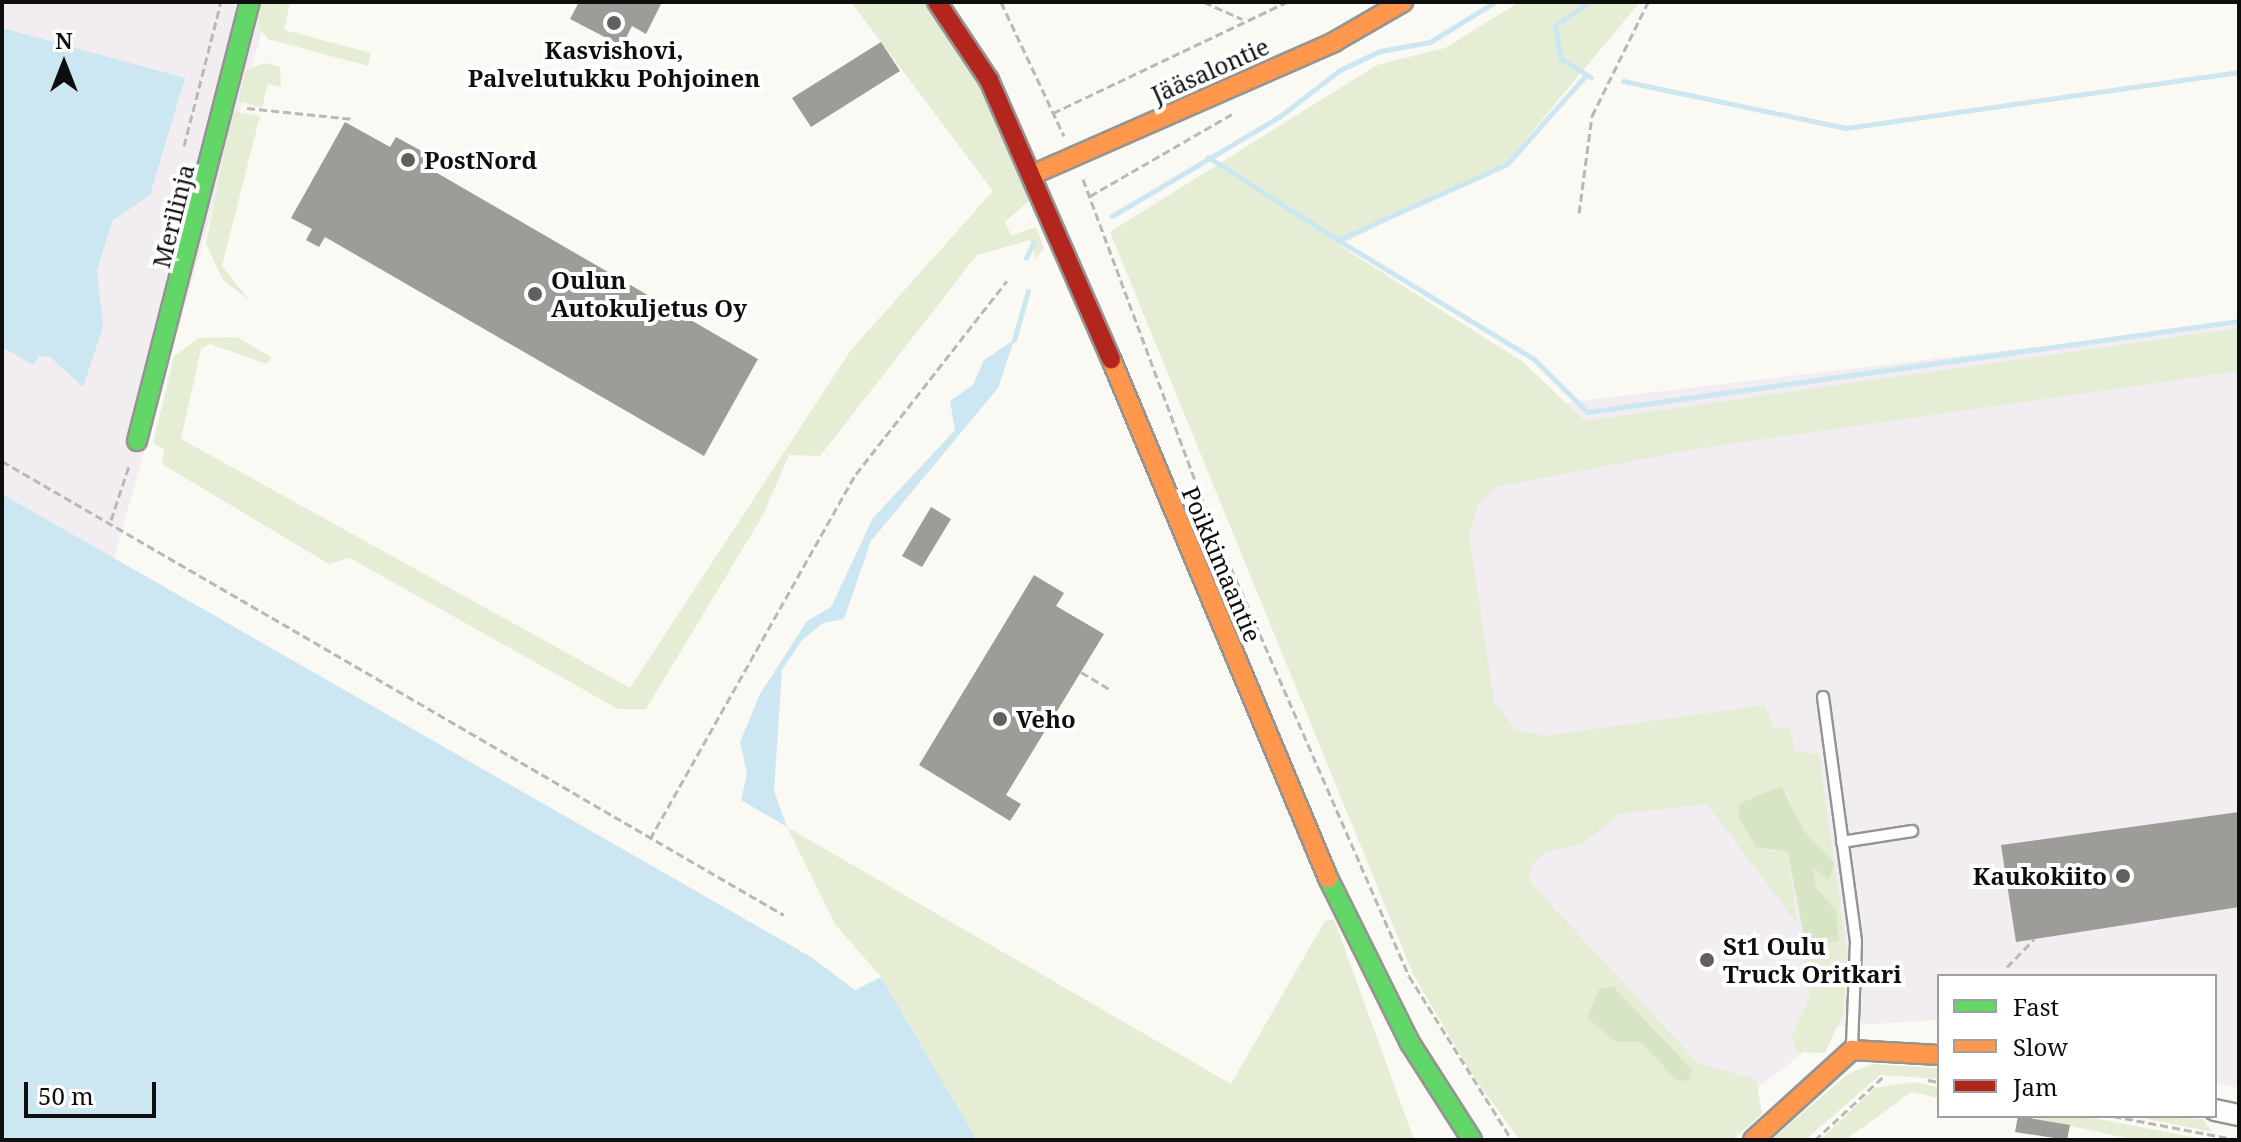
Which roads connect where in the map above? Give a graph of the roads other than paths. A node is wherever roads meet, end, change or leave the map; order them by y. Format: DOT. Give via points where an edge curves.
graph roads {
  1 [pos="250,2"];
  2 [pos="937,2"];
  3 [pos="1403,2"];
  4 [pos="1034,174"];
  5 [pos="137,441"];
  6 [pos="1823,697"];
  7 [pos="1912,831"];
  8 [pos="1842,842"];
  9 [pos="1852,1050"];
  10 [pos="1937,1055"];
  11 [pos="2217,1110"];
  12 [pos="2239,1115"];
  13 [pos="1472,1140"];
  14 [pos="1753,1140"];
  1 -- 5 [label="main road, Merilinja"];
  2 -- 4 [label="main road, Poikkimaantie" via="989,80"];
  3 -- 4 [label="main road, Jääsalontie" via="1334,42"];
  4 -- 13 [label="main road, Poikkimaantie" via="1342,913 1410,1043"];
  6 -- 8 [label="lane"];
  7 -- 8 [label="lane"];
  8 -- 9 [label="lane" via="1858,995"];
  9 -- 10 [label="main road"];
  9 -- 14 [label="main road"];
  11 -- 12 [label="street"];
}
